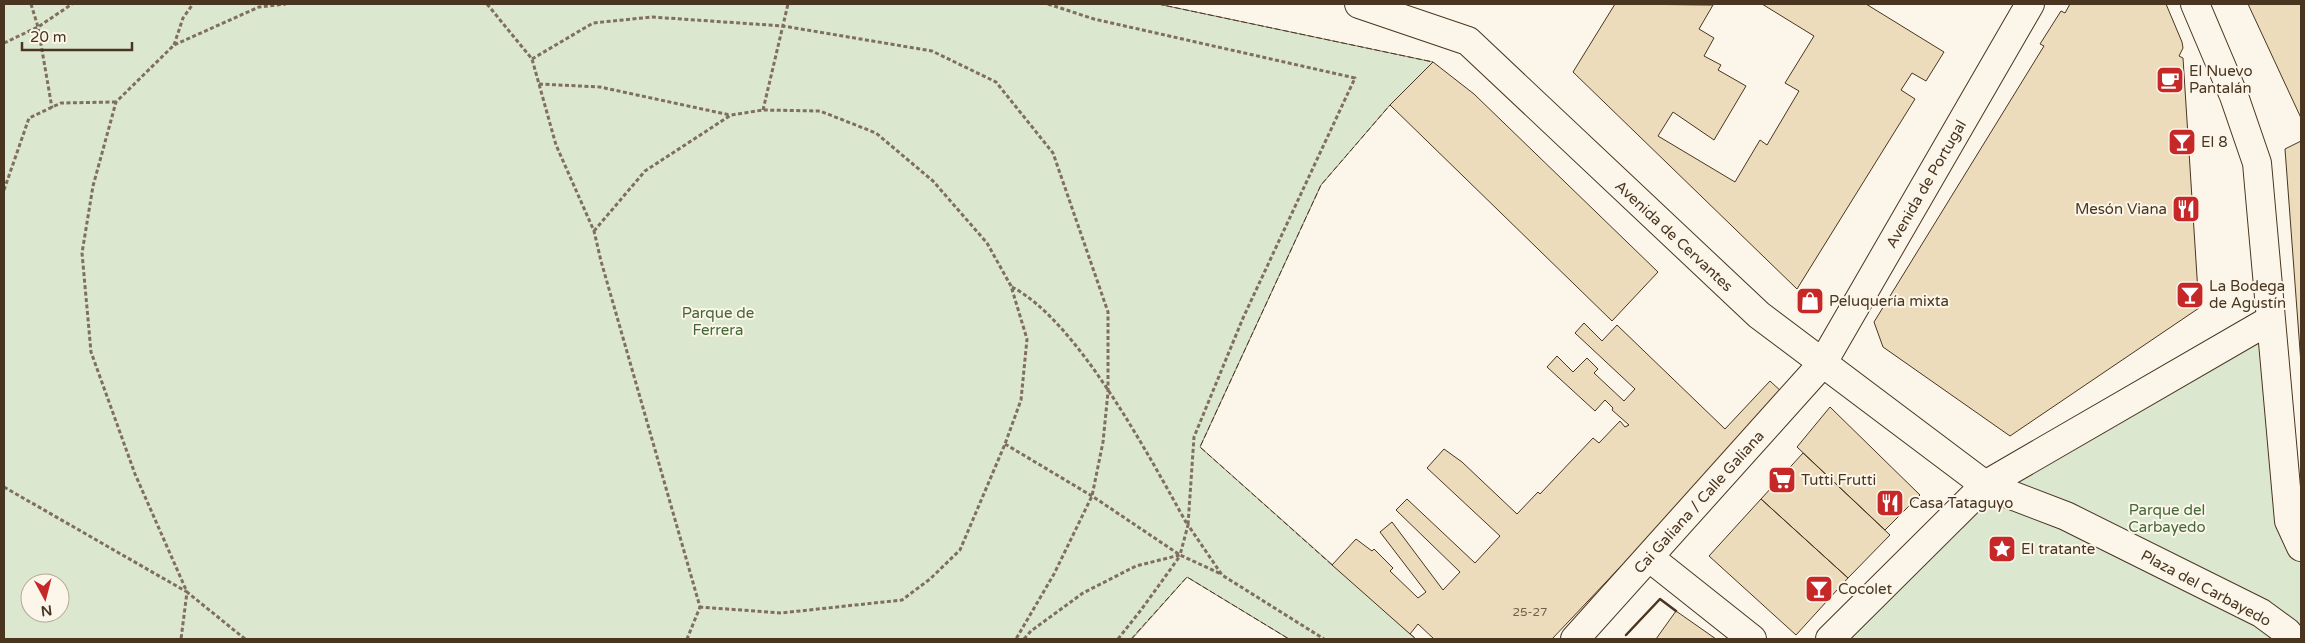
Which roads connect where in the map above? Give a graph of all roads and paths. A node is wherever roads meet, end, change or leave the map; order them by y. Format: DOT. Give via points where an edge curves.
graph roads {
  1 [pos="32,4"];
  2 [pos="72,4"];
  3 [pos="193,4"];
  4 [pos="286,4"];
  5 [pos="487,4"];
  6 [pos="788,4"];
  7 [pos="1048,4"];
  8 [pos="1359,4"];
  9 [pos="2030,4"];
  10 [pos="2195,4"];
  11 [pos="783,26"];
  12 [pos="38,28"];
  13 [pos="4,43"];
  14 [pos="174,45"];
  15 [pos="532,59"];
  16 [pos="539,84"];
  17 [pos="116,102"];
  18 [pos="52,108"];
  19 [pos="763,110"];
  20 [pos="731,115"];
  21 [pos="4,190"];
  22 [pos="594,231"];
  23 [pos="1011,286"];
  24 [pos="2270,320"];
  25 [pos="1822,364"];
  26 [pos="1108,392"];
  27 [pos="1005,444"];
  28 [pos="1985,485"];
  29 [pos="4,487"];
  30 [pos="1092,496"];
  31 [pos="1188,525"];
  32 [pos="2301,547"];
  33 [pos="1180,555"];
  34 [pos="1650,558"];
  35 [pos="1222,575"];
  36 [pos="187,592"];
  37 [pos="700,608"];
  38 [pos="181,639"];
  39 [pos="245,639"];
  40 [pos="687,639"];
  41 [pos="1016,639"];
  42 [pos="1024,639"];
  43 [pos="1118,639"];
  44 [pos="1324,639"];
  45 [pos="1575,639"];
  46 [pos="1752,639"];
  47 [pos="1830,639"];
  48 [pos="2293,639"];
  1 -- 12 [label="path"];
  2 -- 12 [label="path"];
  3 -- 14 [label="path" via="183,18"];
  4 -- 14 [label="path" via="259,7"];
  5 -- 15 [label="path"];
  6 -- 11 [label="path"];
  7 -- 31 [label="path" via="1094,19 1355,78 1243,318 1194,437"];
  8 -- 25 [label="street, Avenida de Cervantes" via="1468,41 1759,315"];
  9 -- 25 [label="street, Avenida de Portugal"];
  10 -- 24 [label="street" via="2234,96 2257,163"];
  11 -- 15 [label="path" via="652,17 593,23"];
  11 -- 19 [label="path"];
  11 -- 26 [label="path" via="932,51 996,82 1053,153 1108,312"];
  12 -- 13 [label="path"];
  12 -- 18 [label="path"];
  14 -- 17 [label="path"];
  15 -- 16 [label="path"];
  16 -- 20 [label="path" via="600,87"];
  16 -- 22 [label="path" via="556,146"];
  17 -- 18 [label="path" via="61,103"];
  17 -- 36 [label="path" via="93,186 82,253 91,352 135,474"];
  18 -- 21 [label="path" via="29,118"];
  19 -- 20 [label="path"];
  19 -- 23 [label="path" via="820,111 876,133 933,181 981,236"];
  20 -- 22 [label="path" via="645,171"];
  22 -- 37 [label="path"];
  23 -- 26 [label="path" via="1066,332"];
  23 -- 27 [label="path" via="1027,339 1021,400"];
  24 -- 28 [label="street"];
  24 -- 32 [label="street" via="2289,521"];
  25 -- 28 [label="street, Avenida de Cervantes"];
  25 -- 34 [label="street, Cai Galiana / Calle Galiana"];
  26 -- 30 [label="path" via="1103,442"];
  26 -- 31 [label="path"];
  27 -- 30 [label="path"];
  27 -- 37 [label="path" via="960,550 902,600 781,613"];
  28 -- 47 [label="street"];
  28 -- 48 [label="street, Plaza del Carbayedo" via="2066,516 2261,613"];
  29 -- 36 [label="path"];
  30 -- 33 [label="path"];
  30 -- 41 [label="path" via="1054,574"];
  31 -- 33 [label="path"];
  31 -- 35 [label="path"];
  33 -- 35 [label="path"];
  33 -- 42 [label="path" via="1136,566 1083,593"];
  33 -- 43 [label="path"];
  34 -- 45 [label="street, Cai Galiana / Calle Galiana"];
  34 -- 46 [label="street"];
  35 -- 44 [label="path"];
  36 -- 38 [label="path"];
  36 -- 39 [label="path"];
  37 -- 40 [label="path"];
}
